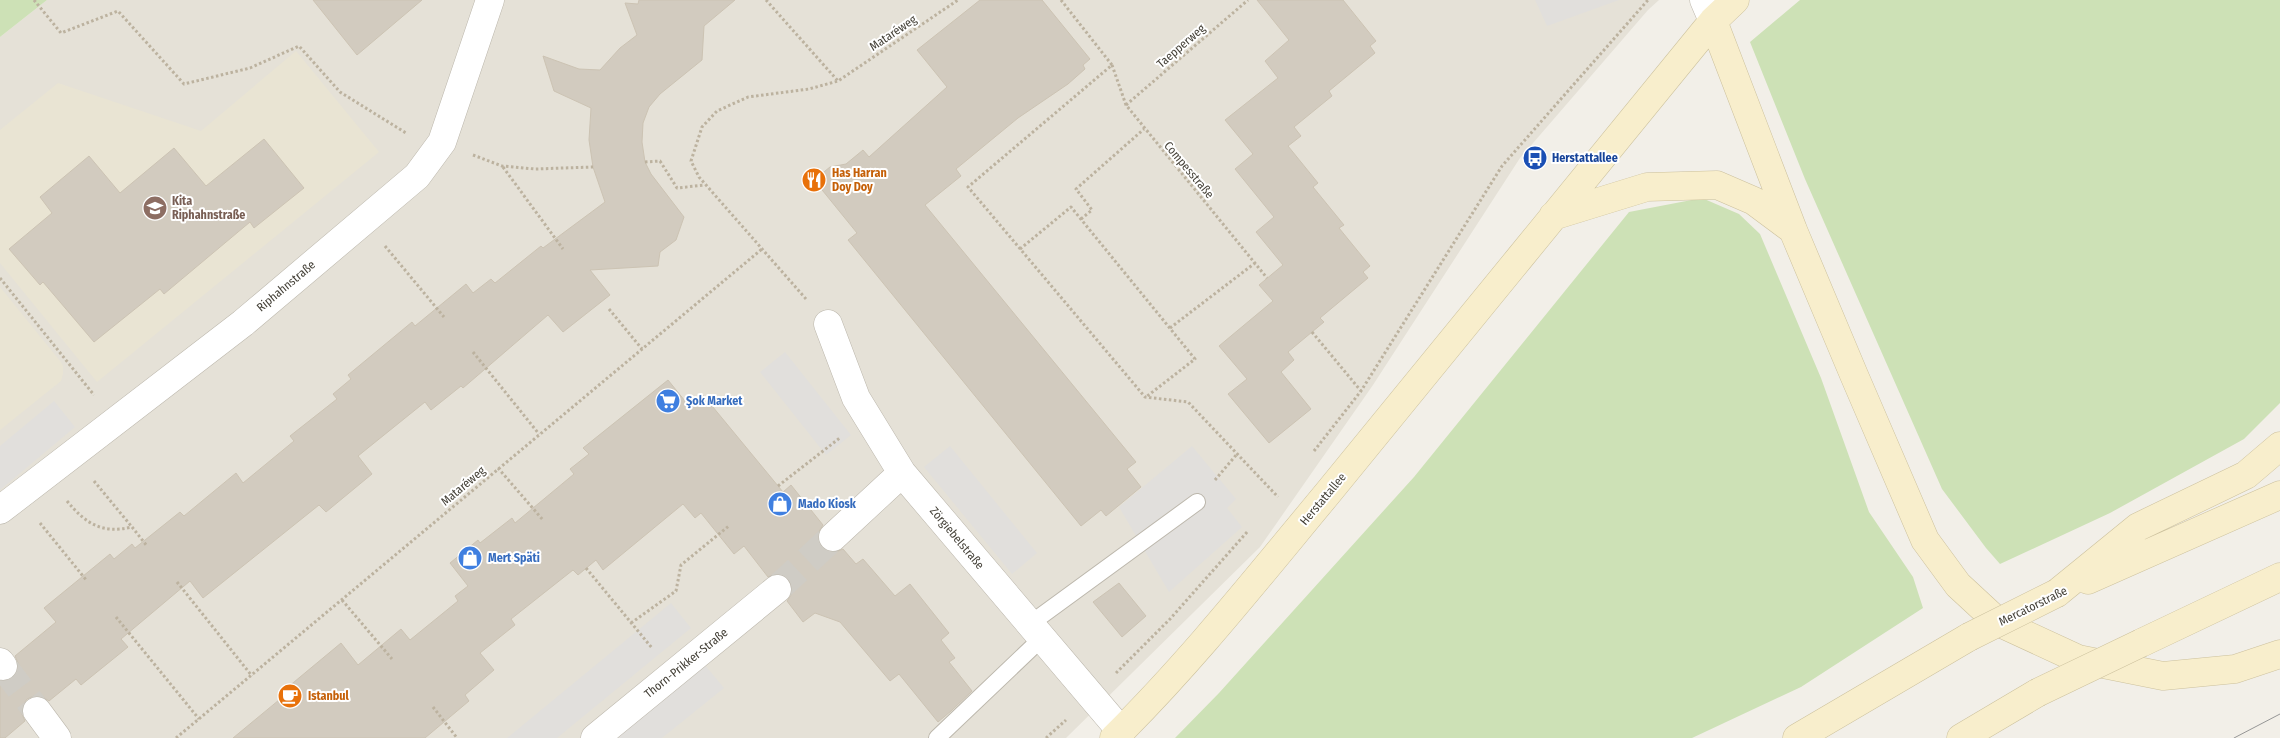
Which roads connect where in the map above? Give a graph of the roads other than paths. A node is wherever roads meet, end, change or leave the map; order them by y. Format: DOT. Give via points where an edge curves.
graph roads {
  1 [pos="490,0"];
  2 [pos="1735,0"];
  3 [pos="1708,11"];
  4 [pos="1553,216"];
  5 [pos="1793,230"];
  6 [pos="828,324"];
  7 [pos="2280,446"];
  8 [pos="902,474"];
  9 [pos="2280,496"];
  10 [pos="1198,502"];
  11 [pos="9,503"];
  12 [pos="833,536"];
  13 [pos="2280,576"];
  14 [pos="777,589"];
  15 [pos="2057,594"];
  16 [pos="1036,631"];
  17 [pos="2280,654"];
  18 [pos="37,711"];
  19 [pos="1118,734"];
  20 [pos="57,738"];
  21 [pos="595,738"];
  22 [pos="937,738"];
  23 [pos="1797,738"];
  24 [pos="1961,738"];
  1 -- 11 [label="street, Riphahnstraße" via="439,147 417,176 243,323"];
  2 -- 3 [label="main road, Herstattallee"];
  3 -- 4 [label="main road, Herstattallee"];
  3 -- 5 [label="main road"];
  4 -- 5 [label="main road" via="1647,187 1717,185 1754,202"];
  4 -- 19 [label="main road, Herstattallee" via="1200,647"];
  5 -- 17 [label="main road" via="1925,540 1958,585 1998,622 2078,659 2163,676 2235,669"];
  6 -- 8 [label="street, Zörgiebelstraße" via="856,398"];
  7 -- 15 [label="main road" via="2246,476 2138,527"];
  8 -- 12 [label="street"];
  8 -- 16 [label="street, Zörgiebelstraße"];
  9 -- 15 [label="main road, Mercatorstraße"];
  10 -- 16 [label="lane"];
  13 -- 24 [label="main road, bridge" via="2037,693"];
  14 -- 21 [label="street, Thorn-Prikker-Straße"];
  15 -- 23 [label="main road, Mercatorstraße, bridge" via="1969,637"];
  16 -- 19 [label="street, Zörgiebelstraße" via="1092,697"];
  16 -- 22 [label="lane"];
  18 -- 20 [label="street"];
}
